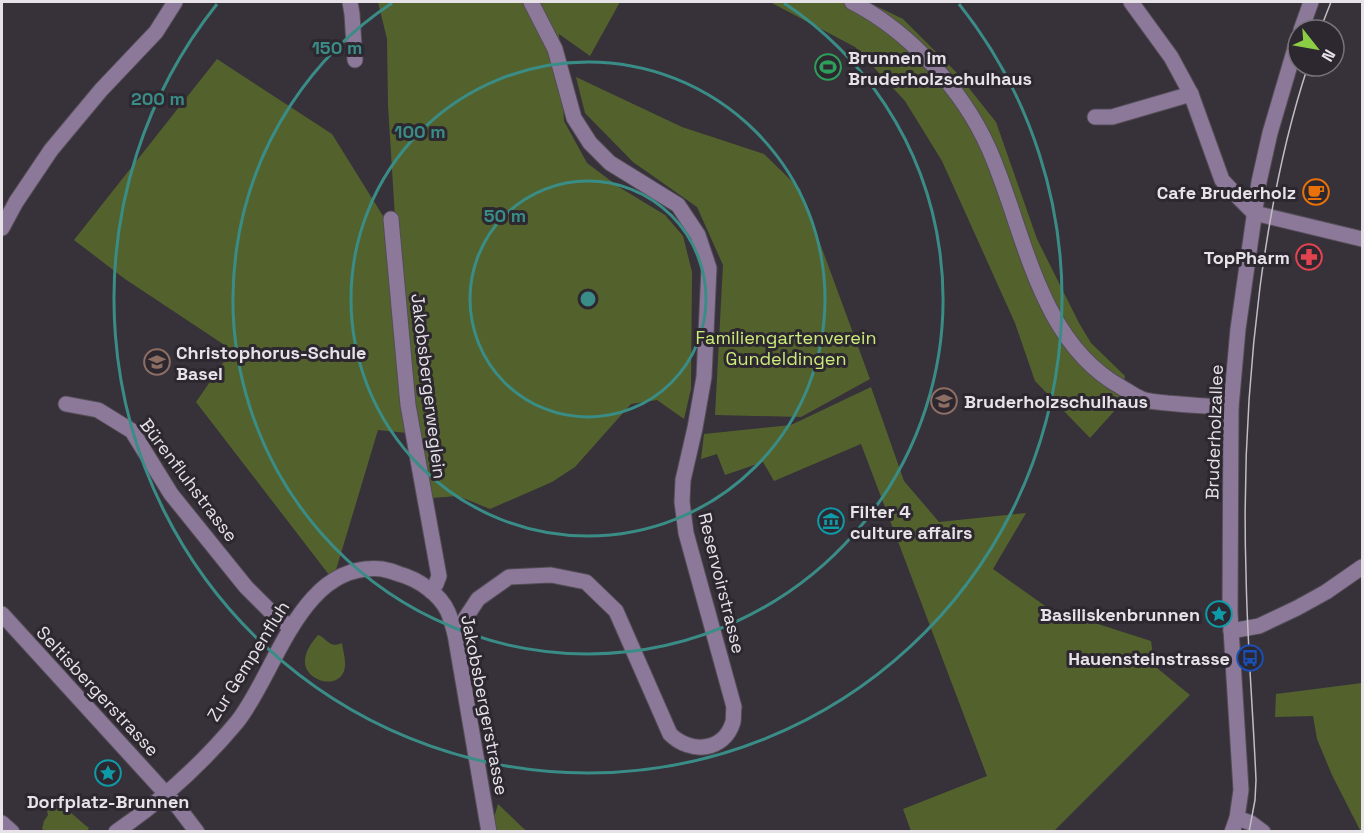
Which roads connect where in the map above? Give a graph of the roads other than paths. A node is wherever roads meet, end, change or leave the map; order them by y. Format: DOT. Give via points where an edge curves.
graph roads {
  1 [pos="175,2"];
  2 [pos="350,2"];
  3 [pos="531,2"];
  4 [pos="852,2"];
  5 [pos="1131,2"];
  6 [pos="1311,2"];
  7 [pos="1305,18"];
  8 [pos="355,60"];
  9 [pos="1286,78"];
  10 [pos="1191,94"];
  11 [pos="1095,117"];
  12 [pos="1254,213"];
  13 [pos="391,219"];
  14 [pos="2,228"];
  15 [pos="1362,239"];
  16 [pos="66,404"];
  17 [pos="1231,407"];
  18 [pos="1362,567"];
  19 [pos="431,591"];
  20 [pos="2,614"];
  21 [pos="291,628"];
  22 [pos="1231,631"];
  23 [pos="455,634"];
  24 [pos="166,794"];
  25 [pos="2,823"];
  26 [pos="1234,825"];
  27 [pos="12,831"];
  28 [pos="116,831"];
  29 [pos="196,831"];
  30 [pos="489,831"];
  31 [pos="1263,831"];
  1 -- 14 [label="street" via="156,32 51,150"];
  2 -- 8 [label="street"];
  3 -- 23 [label="street, Reservoirstrasse" via="555,50 574,118 590,143 610,163 678,205 698,235 709,268 704,377 682,502 686,533 734,707 733,722 716,744 700,747 677,741 670,734 616,611 586,582 551,575 508,577 478,599"];
  4 -- 17 [label="street" via="897,31 937,70 968,109 989,148 1042,294 1058,325 1082,355 1106,378 1144,400"];
  5 -- 10 [label="street" via="1171,57"];
  6 -- 7 [label="street"];
  9 -- 12 [label="street, Bruderholzallee" via="1270,133"];
  10 -- 11 [label="street" via="1112,117"];
  10 -- 12 [label="street" via="1222,180"];
  12 -- 15 [label="street"];
  12 -- 17 [label="street, Bruderholzallee"];
  13 -- 19 [label="street, Jakobsbergerweglein" via="408,405 439,576"];
  16 -- 21 [label="street, Bürenfluhstrasse" via="98,410 132,431 171,494 246,587"];
  17 -- 22 [label="street, Bruderholzallee"];
  18 -- 22 [label="street" via="1297,609 1258,626"];
  19 -- 21 [label="street, Zur Gempenfluh" via="404,575 382,569 357,570 333,580 309,602"];
  19 -- 23 [label="street, Jakobsbergerstrasse" via="448,611"];
  20 -- 24 [label="street, Seltisbergerstrasse"];
  21 -- 24 [label="street, Zur Gempenfluh" via="238,720"];
  22 -- 26 [label="street, Bruderholzallee" via="1241,790"];
  23 -- 30 [label="street, Jakobsbergerstrasse"];
  24 -- 28 [label="street, Zur Gempenfluh"];
  24 -- 29 [label="street, Seltisbergerstrasse"];
  25 -- 27 [label="street"];
  26 -- 31 [label="street" via="1251,823"];
}
